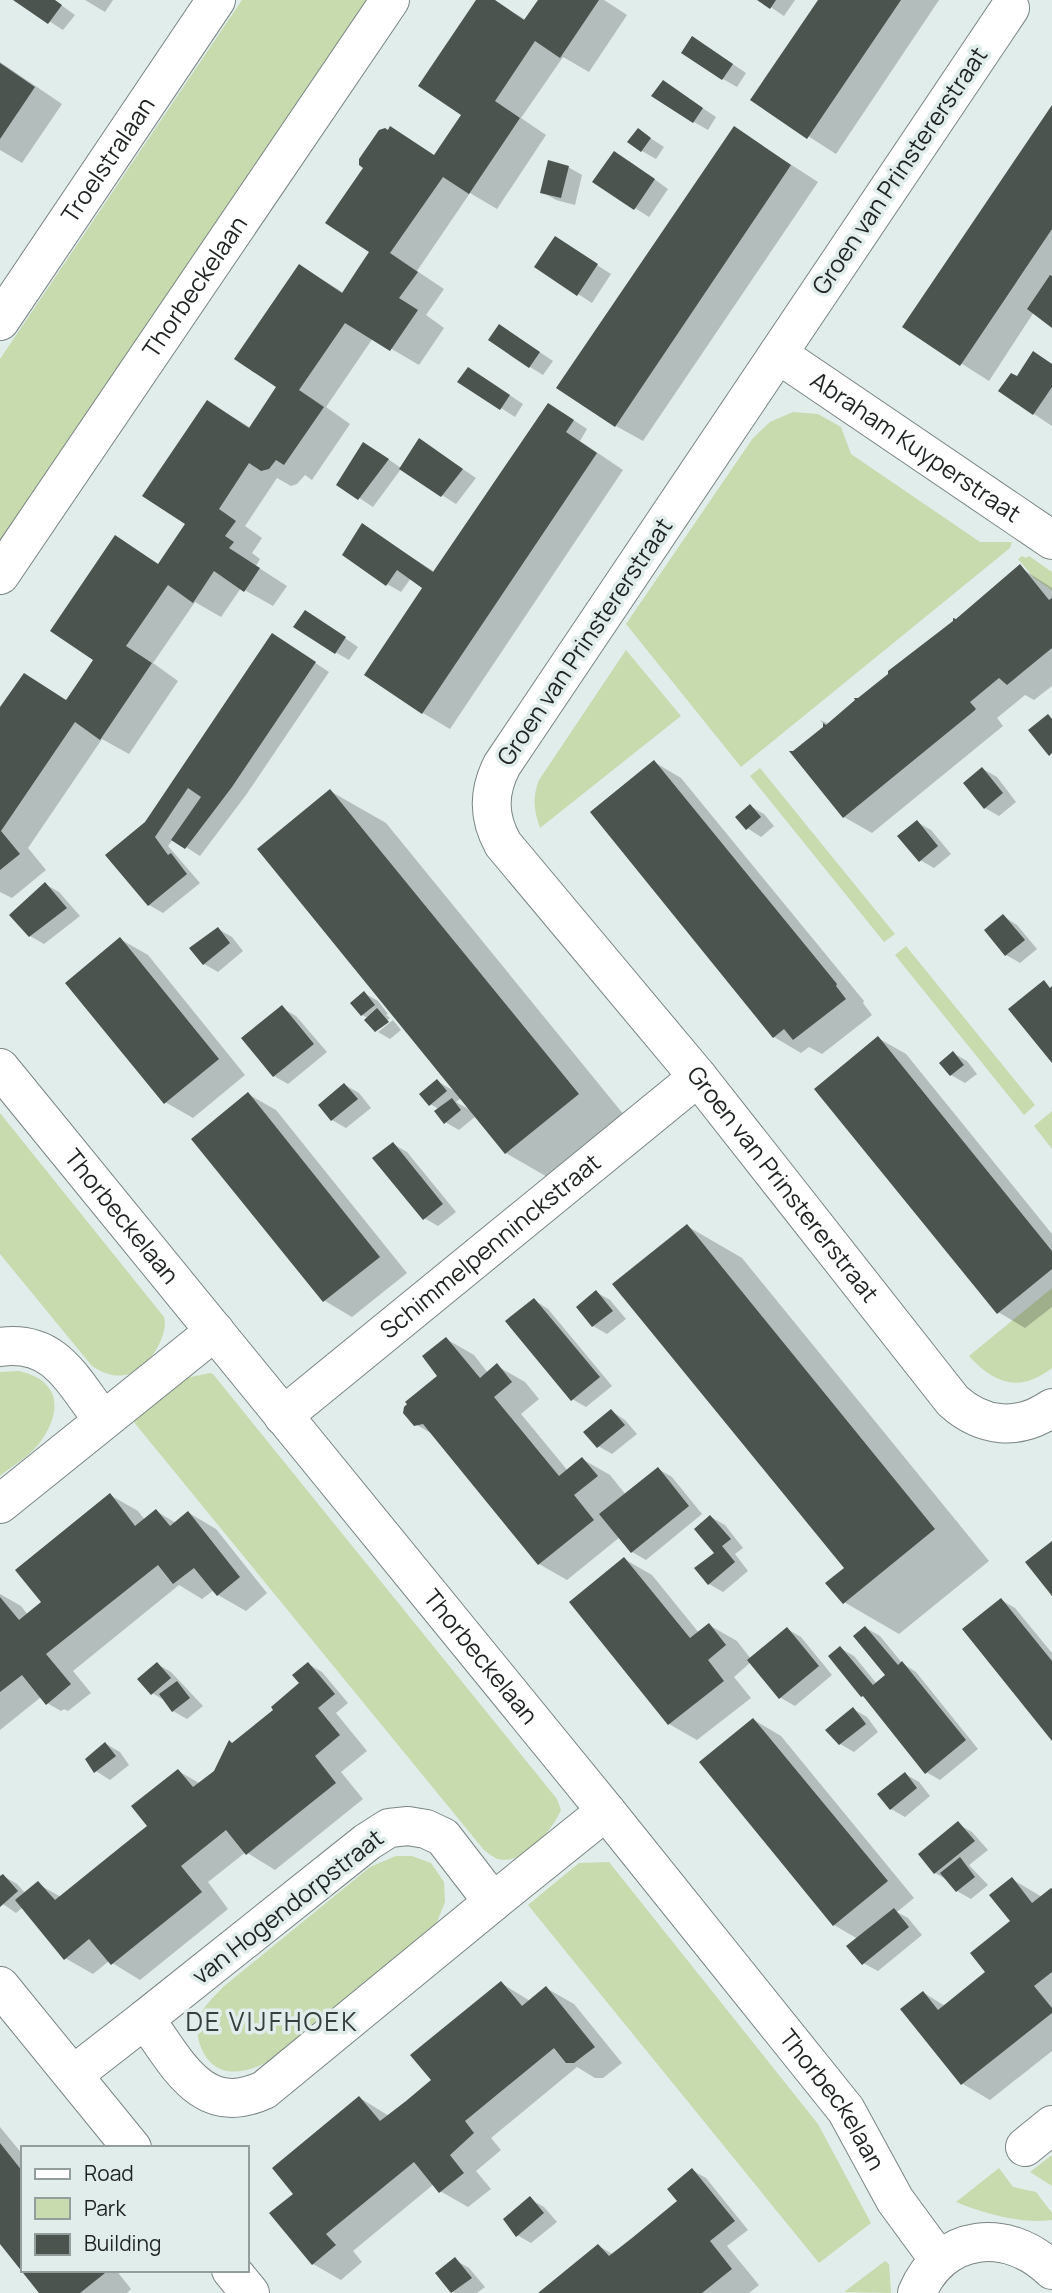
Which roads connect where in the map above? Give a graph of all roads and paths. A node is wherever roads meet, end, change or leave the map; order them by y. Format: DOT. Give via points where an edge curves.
graph roads {
  1 [pos="216,0"];
  2 [pos="390,0"];
  3 [pos="1010,8"];
  4 [pos="6,298"];
  5 [pos="778,354"];
  6 [pos="1052,540"];
  7 [pos="0,575"];
  8 [pos="0,1068"];
  9 [pos="698,1077"];
  10 [pos="215,1331"];
  11 [pos="0,1347"];
  12 [pos="1052,1408"];
  13 [pos="283,1416"];
  14 [pos="103,1420"];
  15 [pos="0,1504"];
  16 [pos="606,1811"];
  17 [pos="493,1902"];
  18 [pos="0,1986"];
  19 [pos="145,2019"];
  20 [pos="73,2075"];
  21 [pos="130,2146"];
  22 [pos="939,2260"];
  23 [pos="1052,2270"];
  24 [pos="233,2272"];
  25 [pos="250,2293"];
  26 [pos="917,2293"];
  1 -- 4 [label="street, Troelstralaan"];
  2 -- 7 [label="street, Thorbeckelaan"];
  3 -- 5 [label="street, Groen van Prinstererstraat"];
  5 -- 6 [label="street, Abraham Kuyperstraat"];
  5 -- 9 [label="street, Groen van Prinstererstraat" via="502,765 491,799 503,844"];
  8 -- 10 [label="street, Thorbeckelaan"];
  9 -- 12 [label="street, Groen van Prinstererstraat" via="953,1401 977,1419 1007,1425 1024,1423"];
  9 -- 13 [label="street, Schimmelpenninckstraat"];
  10 -- 13 [label="street, Thorbeckelaan"];
  10 -- 14 [label="street"];
  11 -- 14 [label="street" via="34,1347 53,1357"];
  13 -- 16 [label="street, Thorbeckelaan"];
  14 -- 15 [label="street"];
  16 -- 17 [label="street"];
  16 -- 22 [label="street, Thorbeckelaan" via="846,2110 895,2200"];
  17 -- 19 [label="street, van Hogendorpstraat" via="443,1837 426,1829 389,1828"];
  17 -- 19 [label="street" via="264,2090 247,2098 227,2099 195,2085"];
  18 -- 20 [label="street"];
  19 -- 20 [label="street, van Hogendorpstraat"];
  20 -- 21 [label="street"];
  22 -- 23 [label="street" via="957,2249 998,2242 1036,2255"];
  22 -- 26 [label="street"];
  24 -- 25 [label="street"];
}
